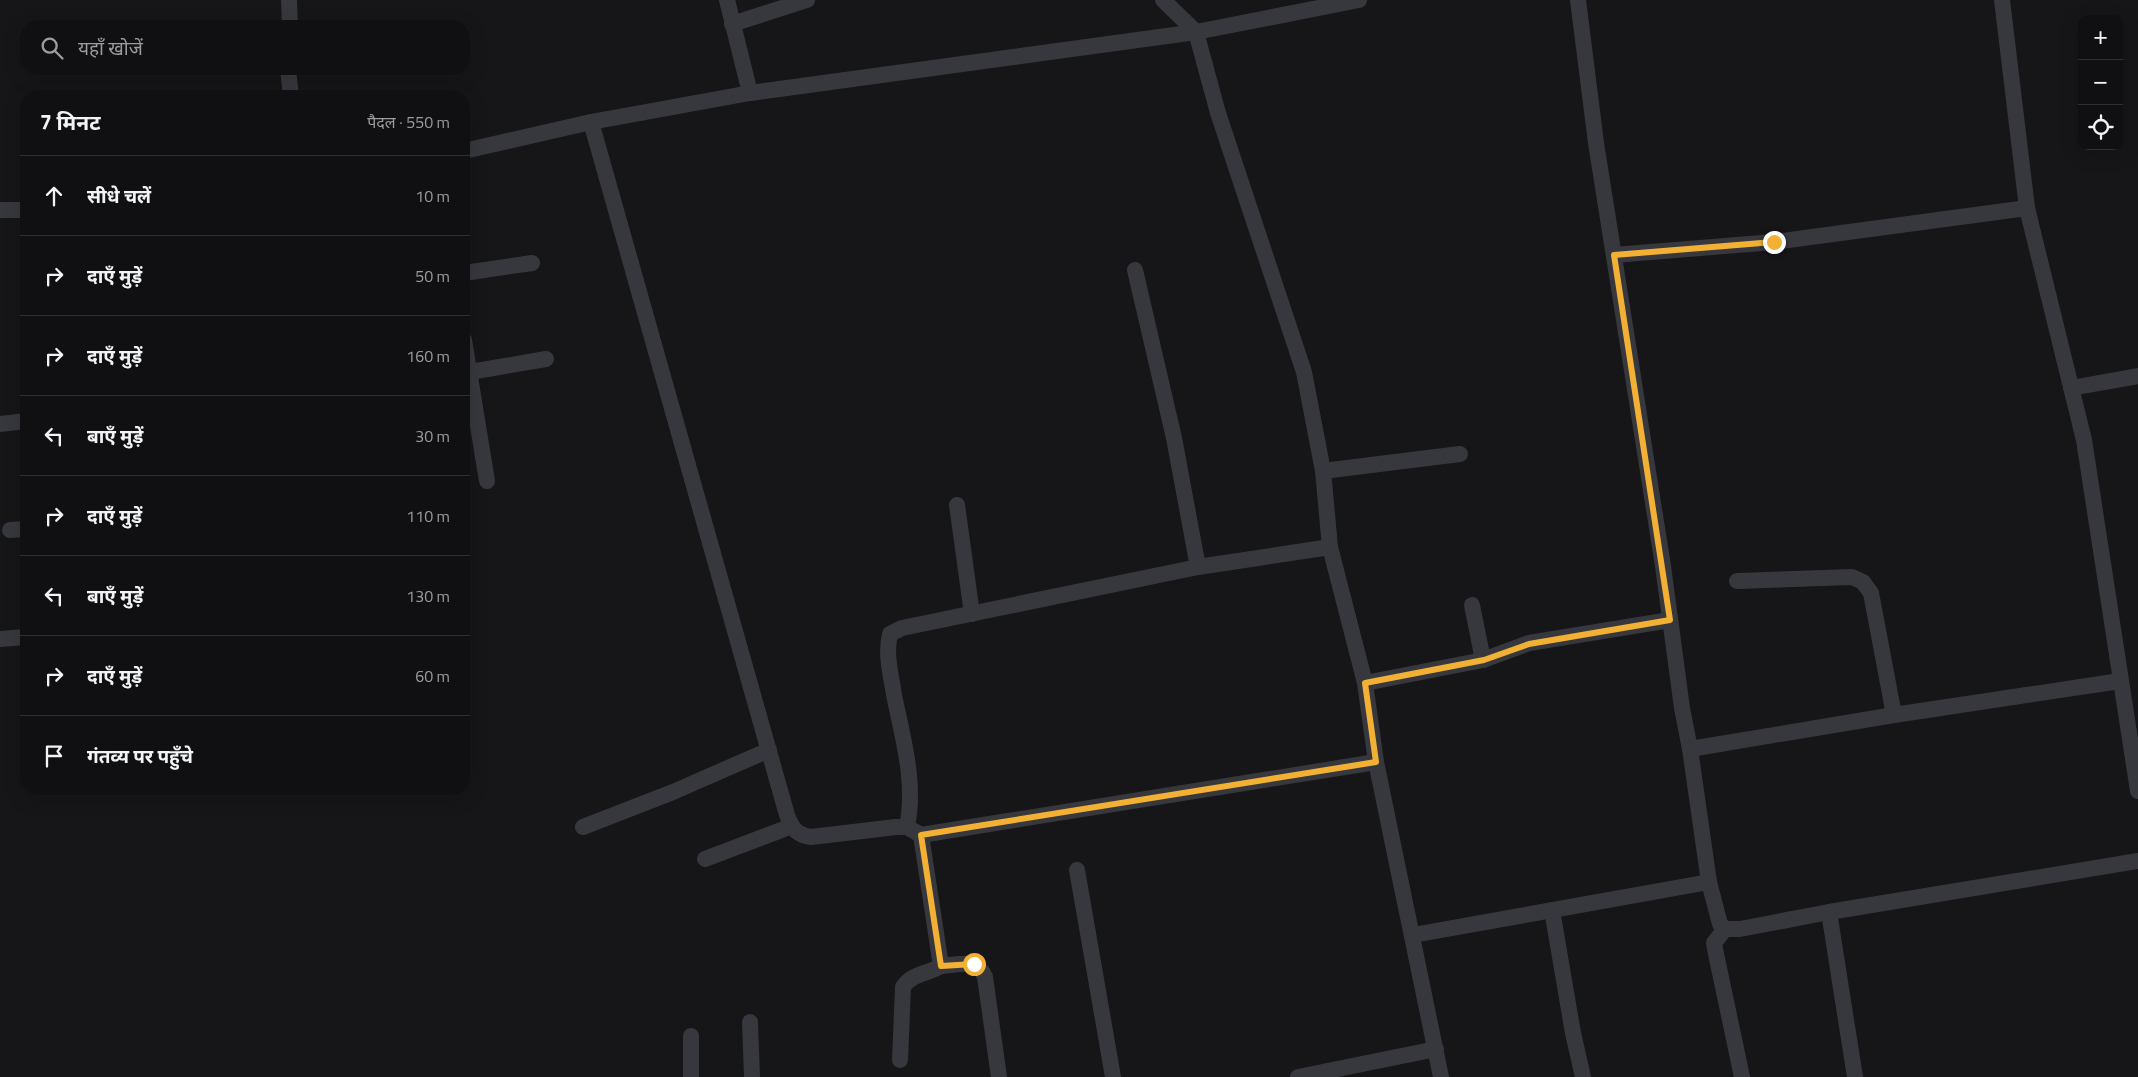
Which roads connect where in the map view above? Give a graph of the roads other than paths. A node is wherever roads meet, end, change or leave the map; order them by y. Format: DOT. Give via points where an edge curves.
graph roads {
  1 [pos="289,0"];
  2 [pos="726,0"];
  3 [pos="806,0"];
  4 [pos="1163,0"];
  5 [pos="1359,0"];
  6 [pos="1578,0"];
  7 [pos="2002,0"];
  8 [pos="290,20"];
  9 [pos="732,24"];
  10 [pos="1196,32"];
  11 [pos="289,75"];
  12 [pos="290,90"];
  13 [pos="750,93"];
  14 [pos="591,122"];
  15 [pos="470,150"];
  16 [pos="2027,208"];
  17 [pos="0,210"];
  18 [pos="20,210"];
  19 [pos="1614,255"];
  20 [pos="532,263"];
  21 [pos="1135,270"];
  22 [pos="470,272"];
  23 [pos="546,358"];
  24 [pos="470,376"];
  25 [pos="2138,376"];
  26 [pos="2070,388"];
  27 [pos="470,389"];
  28 [pos="20,422"];
  29 [pos="0,424"];
  30 [pos="1460,454"];
  31 [pos="1323,471"];
  32 [pos="487,481"];
  33 [pos="957,505"];
  34 [pos="1330,547"];
  35 [pos="1198,567"];
  36 [pos="1737,581"];
  37 [pos="1472,605"];
  38 [pos="972,614"];
  39 [pos="1670,620"];
  40 [pos="20,637"];
  41 [pos="0,639"];
  42 [pos="1484,660"];
  43 [pos="2120,681"];
  44 [pos="1365,683"];
  45 [pos="1894,715"];
  46 [pos="1690,749"];
  47 [pos="769,750"];
  48 [pos="1376,762"];
  49 [pos="2138,791"];
  50 [pos="792,826"];
  51 [pos="584,827"];
  52 [pos="914,831"];
  53 [pos="704,859"];
  54 [pos="2138,861"];
  55 [pos="1077,870"];
  56 [pos="1709,882"];
  57 [pos="1552,910"];
  58 [pos="1828,912"];
  59 [pos="1725,929"];
  60 [pos="1413,935"];
  61 [pos="941,966"];
  62 [pos="750,1022"];
  63 [pos="691,1036"];
  64 [pos="1436,1049"];
  65 [pos="900,1060"];
  66 [pos="691,1077"];
  67 [pos="752,1077"];
  68 [pos="999,1077"];
  69 [pos="1113,1077"];
  70 [pos="1298,1077"];
  71 [pos="1441,1077"];
  72 [pos="1583,1077"];
  73 [pos="1742,1077"];
  74 [pos="1855,1077"];
  1 -- 8 [label="street"];
  2 -- 9 [label="street"];
  3 -- 9 [label="street"];
  4 -- 10 [label="street"];
  5 -- 10 [label="street"];
  6 -- 19 [label="street"];
  7 -- 16 [label="street"];
  9 -- 13 [label="street"];
  10 -- 13 [label="street"];
  10 -- 31 [label="street" via="1218,113 1304,372"];
  11 -- 12 [label="street"];
  13 -- 14 [label="street"];
  14 -- 15 [label="street"];
  14 -- 47 [label="street"];
  16 -- 19 [label="street" via="1774,242"];
  16 -- 26 [label="street"];
  17 -- 18 [label="street"];
  19 -- 39 [label="street"];
  20 -- 22 [label="street"];
  21 -- 35 [label="street" via="1174,438"];
  23 -- 24 [label="street"];
  25 -- 26 [label="street"];
  26 -- 43 [label="street" via="2084,440"];
  27 -- 32 [label="street"];
  28 -- 29 [label="street"];
  30 -- 31 [label="street"];
  31 -- 34 [label="street"];
  33 -- 38 [label="street"];
  34 -- 35 [label="street"];
  34 -- 44 [label="street"];
  35 -- 38 [label="street"];
  36 -- 45 [label="street" via="1852,577 1863,582 1871,593"];
  37 -- 42 [label="street"];
  38 -- 52 [label="street" via="902,628 890,634 888,658 910,778"];
  39 -- 42 [label="street" via="1529,644"];
  39 -- 46 [label="street"];
  40 -- 41 [label="street"];
  42 -- 44 [label="street"];
  43 -- 45 [label="street"];
  43 -- 49 [label="street"];
  44 -- 48 [label="street"];
  45 -- 46 [label="street"];
  46 -- 56 [label="street"];
  47 -- 50 [label="street"];
  47 -- 51 [label="street"];
  48 -- 52 [label="street"];
  48 -- 60 [label="street"];
  50 -- 52 [label="street" via="802,836 811,837"];
  50 -- 53 [label="street"];
  52 -- 61 [label="street"];
  54 -- 58 [label="street"];
  55 -- 69 [label="street"];
  56 -- 57 [label="street"];
  56 -- 59 [label="street" via="1720,924"];
  57 -- 60 [label="street"];
  57 -- 72 [label="street"];
  58 -- 59 [label="street" via="1740,930"];
  58 -- 74 [label="street"];
  59 -- 73 [label="street" via="1714,943"];
  60 -- 64 [label="street"];
  61 -- 65 [label="street" via="914,976 903,987"];
  61 -- 68 [label="street" via="974,964 981,968"];
  62 -- 67 [label="street"];
  63 -- 66 [label="street"];
  64 -- 70 [label="street"];
  64 -- 71 [label="street"];
}
